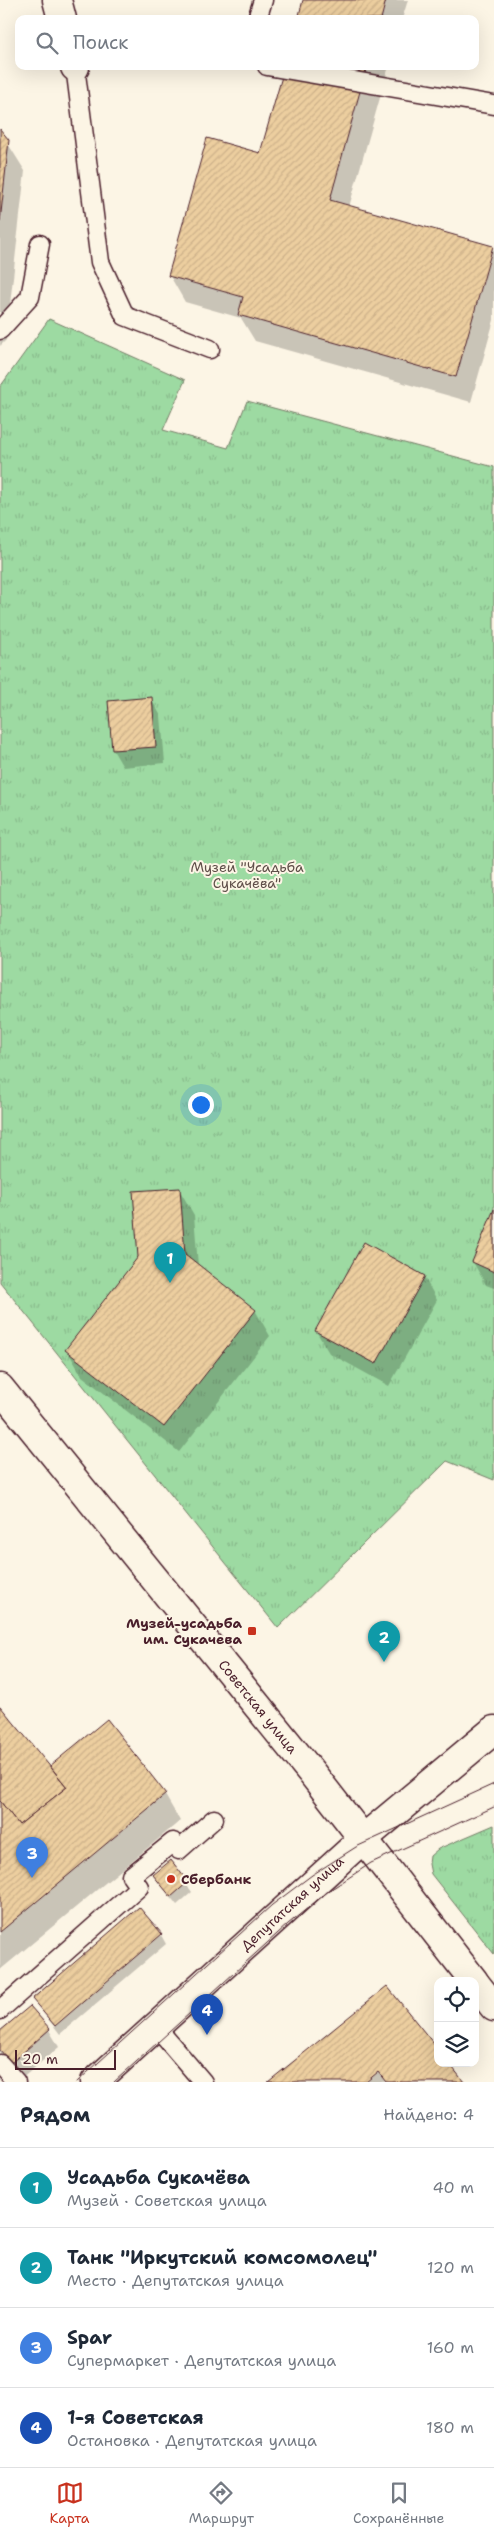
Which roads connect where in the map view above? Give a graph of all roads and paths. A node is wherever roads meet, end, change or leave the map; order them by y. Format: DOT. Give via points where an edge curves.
graph roads {
  1 [pos="57,0"];
  2 [pos="68,0"];
  3 [pos="263,0"];
  4 [pos="61,15"];
  5 [pos="70,15"];
  6 [pos="258,15"];
  7 [pos="75,70"];
  8 [pos="291,70"];
  9 [pos="494,104"];
  10 [pos="40,244"];
  11 [pos="0,330"];
  12 [pos="210,349"];
  13 [pos="0,1388"];
  14 [pos="494,1730"];
  15 [pos="214,1819"];
  16 [pos="363,1839"];
  17 [pos="484,1993"];
  18 [pos="0,2010"];
  19 [pos="156,2027"];
  20 [pos="0,2064"];
  21 [pos="16,2082"];
  22 [pos="95,2082"];
  23 [pos="203,2082"];
  1 -- 4 [label="main road"];
  2 -- 5 [label="lane"];
  3 -- 6 [label="lane"];
  7 -- 12 [label="lane" via="100,262 125,316"];
  8 -- 9 [label="lane"];
  10 -- 11 [label="lane" via="30,297"];
  13 -- 16 [label="main road, Советская улица"];
  14 -- 16 [label="main road, Депутатская улица"];
  15 -- 18 [label="lane" via="179,1850 173,1842 131,1876 139,1887"];
  16 -- 17 [label="main road, Советская улица"];
  16 -- 19 [label="main road, Депутатская улица"];
  19 -- 22 [label="main road, Депутатская улица"];
  19 -- 23 [label="lane"];
  20 -- 21 [label="lane"];
}
